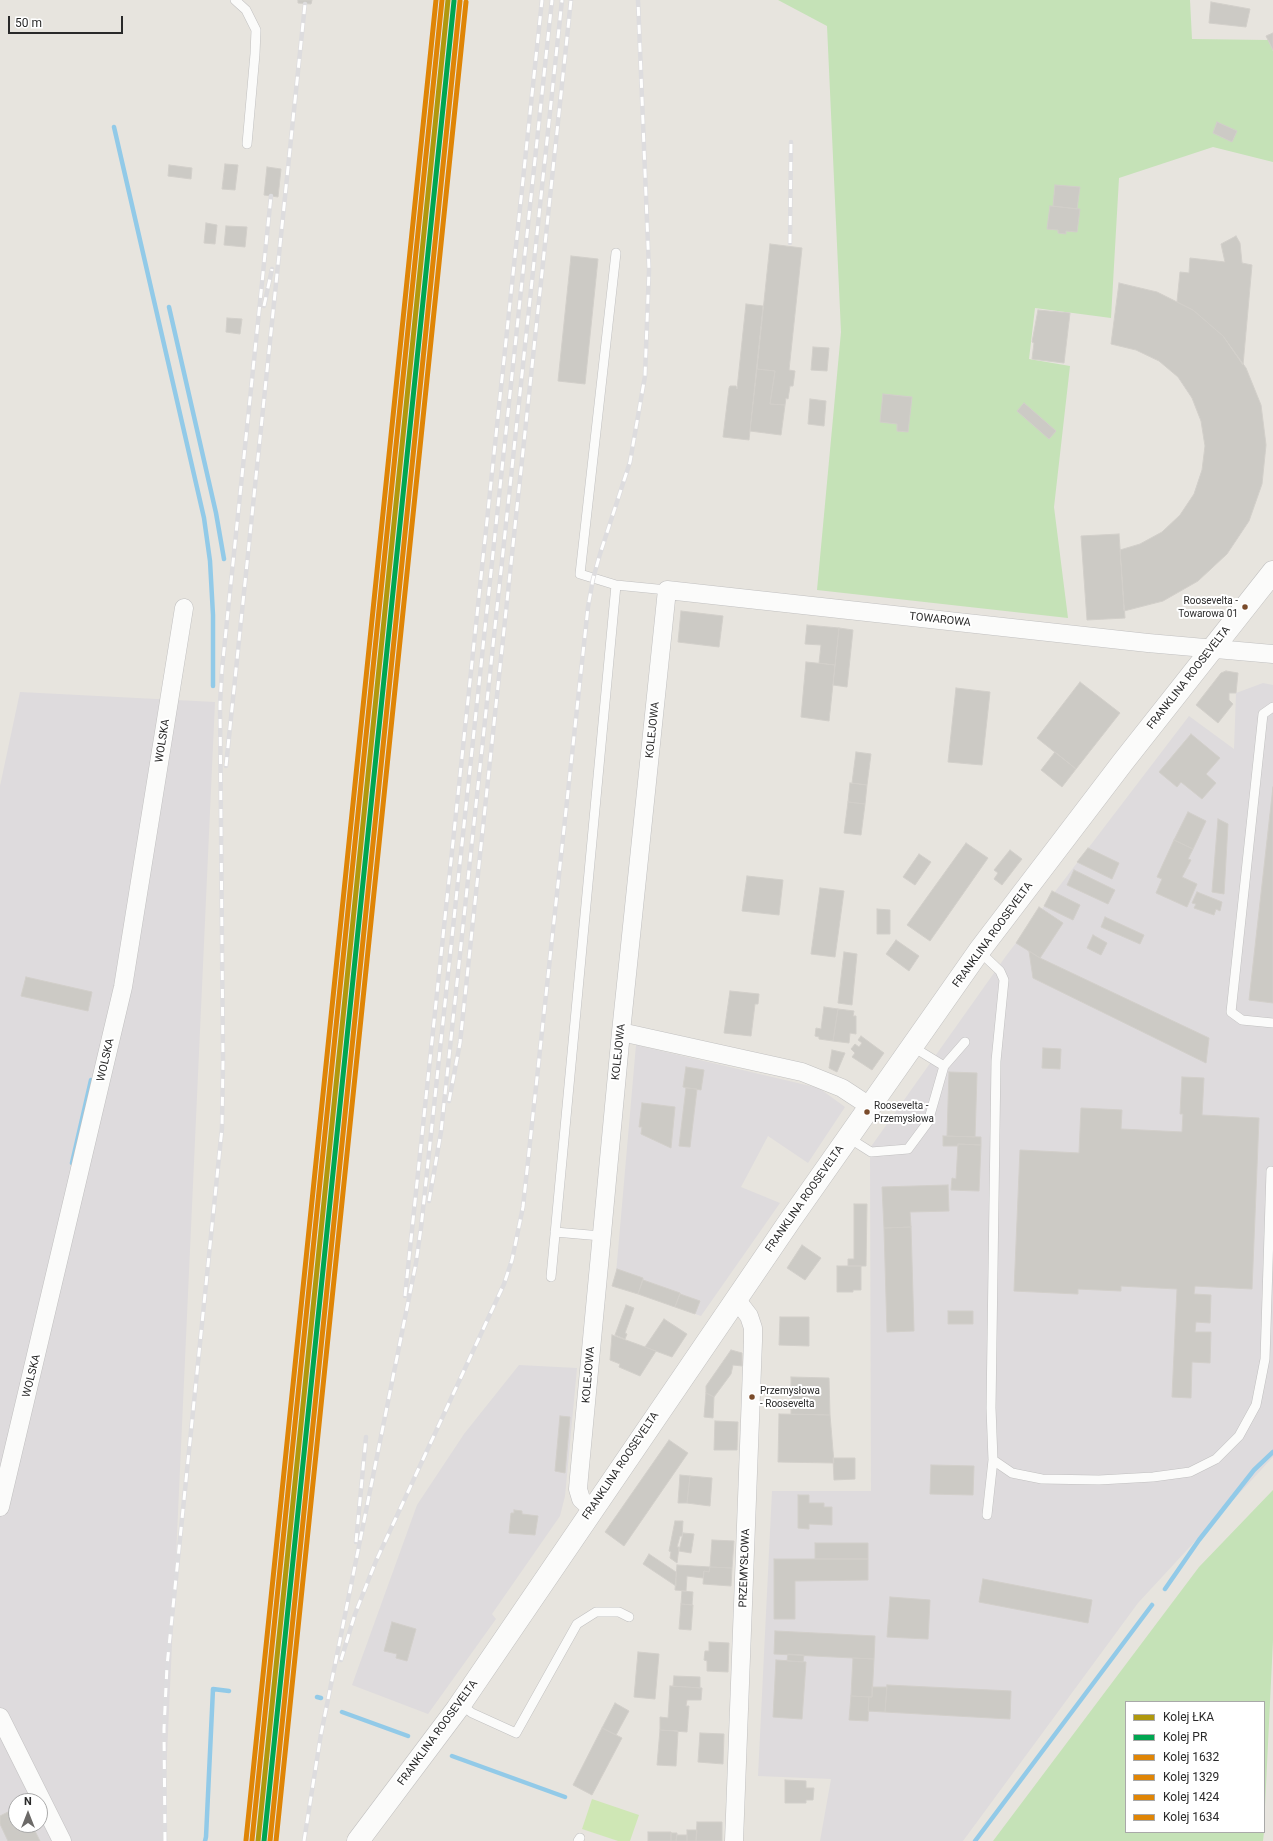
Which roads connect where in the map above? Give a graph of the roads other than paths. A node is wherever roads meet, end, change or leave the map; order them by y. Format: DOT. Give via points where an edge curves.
graph roads {
  1 [pos="235,0"];
  2 [pos="247,144"];
  3 [pos="616,253"];
  4 [pos="1273,572"];
  5 [pos="616,585"];
  6 [pos="667,590"];
  7 [pos="184,608"];
  8 [pos="1212,649"];
  9 [pos="1273,654"];
  10 [pos="1273,707"];
  11 [pos="979,951"];
  12 [pos="1273,1023"];
  13 [pos="621,1032"];
  14 [pos="965,1042"];
  15 [pos="913,1047"];
  16 [pos="944,1066"];
  17 [pos="871,1107"];
  18 [pos="849,1138"];
  19 [pos="1271,1171"];
  20 [pos="555,1232"];
  21 [pos="601,1236"];
  22 [pos="551,1277"];
  23 [pos="736,1299"];
  24 [pos="994,1460"];
  25 [pos="0,1507"];
  26 [pos="592,1509"];
  27 [pos="987,1515"];
  28 [pos="629,1617"];
  29 [pos="460,1704"];
  30 [pos="0,1717"];
  31 [pos="62,1841"];
  32 [pos="358,1841"];
  33 [pos="734,1841"];
  1 -- 2 [label="lane" via="246,10 256,30"];
  3 -- 5 [label="lane" via="580,574"];
  4 -- 8 [label="street, FRANKLINA ROOSEVELTA"];
  5 -- 6 [label="lane"];
  5 -- 20 [label="lane"];
  6 -- 8 [label="street, TOWAROWA"];
  6 -- 13 [label="street, KOLEJOWA"];
  7 -- 25 [label="street, WOLSKA" via="123,987"];
  8 -- 9 [label="street, TOWAROWA"];
  8 -- 11 [label="street, FRANKLINA ROOSEVELTA"];
  10 -- 12 [label="lane" via="1263,714 1231,1012 1242,1020"];
  11 -- 15 [label="street, FRANKLINA ROOSEVELTA"];
  11 -- 24 [label="lane" via="1000,971 1004,980 996,1061 991,1408"];
  13 -- 17 [label="street" via="802,1072 842,1088"];
  13 -- 21 [label="street, KOLEJOWA"];
  14 -- 16 [label="lane"];
  15 -- 16 [label="lane"];
  15 -- 17 [label="street, FRANKLINA ROOSEVELTA"];
  16 -- 18 [label="lane" via="928,1122 908,1149 871,1152"];
  17 -- 18 [label="street, FRANKLINA ROOSEVELTA"];
  18 -- 23 [label="street, FRANKLINA ROOSEVELTA"];
  19 -- 24 [label="lane" via="1265,1359 1256,1406 1239,1436 1216,1459 1190,1472 1153,1478 1042,1479 1012,1473"];
  20 -- 21 [label="lane"];
  20 -- 22 [label="lane"];
  21 -- 26 [label="street, KOLEJOWA" via="578,1490 582,1499"];
  23 -- 26 [label="street, FRANKLINA ROOSEVELTA"];
  23 -- 33 [label="street, PRZEMYSŁOWA" via="749,1316 753,1328 753,1341"];
  24 -- 27 [label="lane"];
  26 -- 29 [label="street, FRANKLINA ROOSEVELTA"];
  28 -- 29 [label="lane" via="619,1612 596,1612 577,1624 516,1733 472,1713"];
  29 -- 32 [label="street, FRANKLINA ROOSEVELTA"];
  30 -- 31 [label="street"];
}
